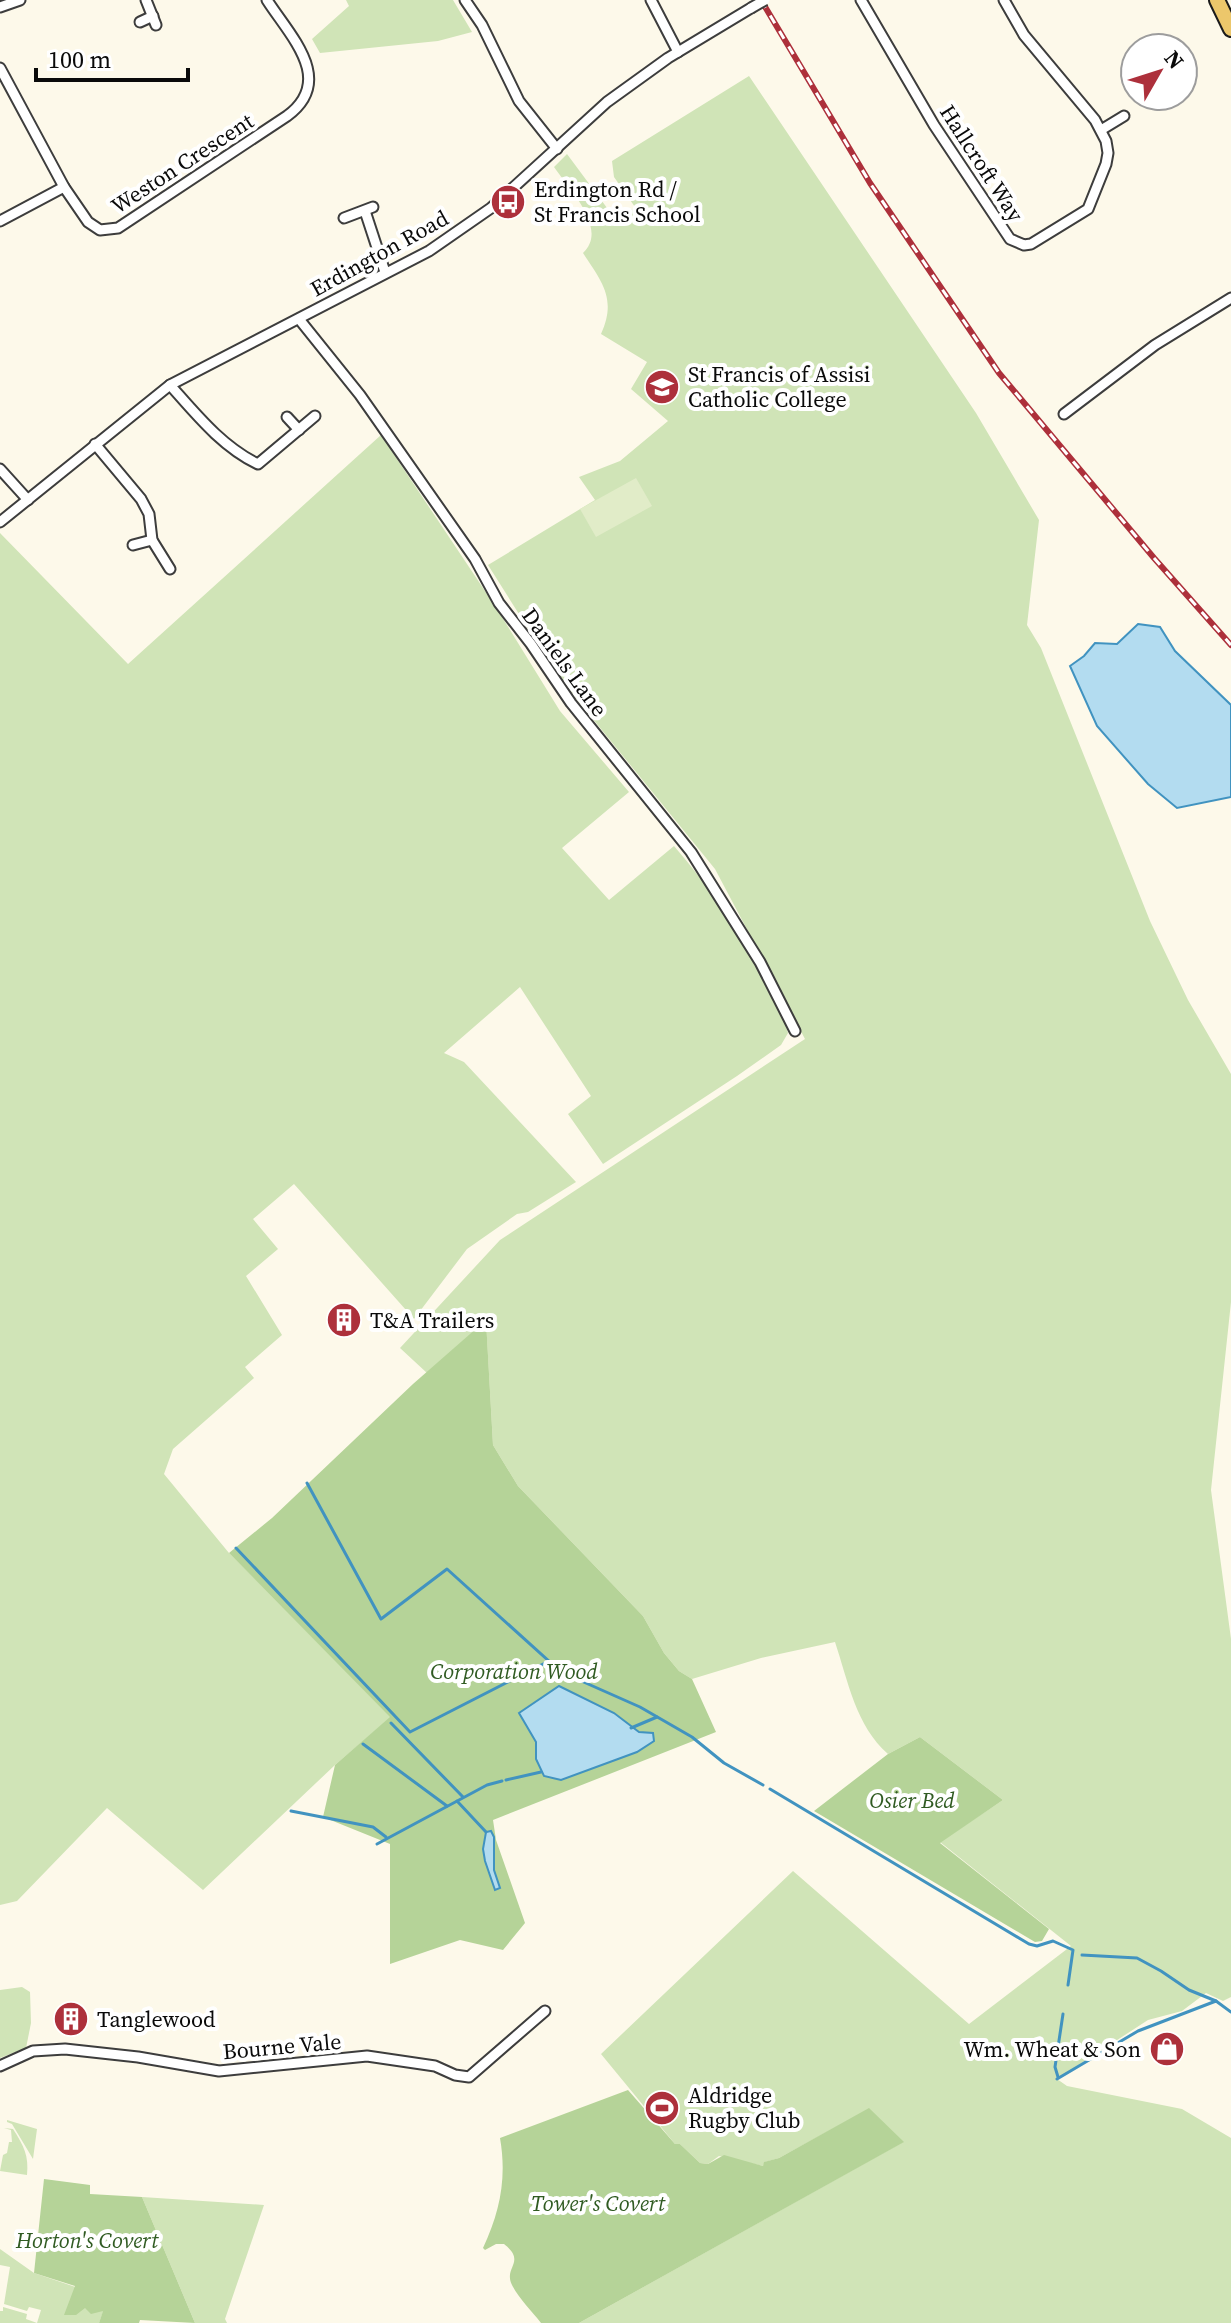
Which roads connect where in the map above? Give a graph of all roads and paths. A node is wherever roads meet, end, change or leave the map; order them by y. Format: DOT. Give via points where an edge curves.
graph roads {
  1 [pos="20,0"];
  2 [pos="146,0"];
  3 [pos="267,0"];
  4 [pos="465,0"];
  5 [pos="651,0"];
  6 [pos="765,0"];
  7 [pos="861,0"];
  8 [pos="1004,0"];
  9 [pos="1217,0"];
  10 [pos="0,7"];
  11 [pos="140,22"];
  12 [pos="1231,29"];
  13 [pos="678,52"];
  14 [pos="0,68"];
  15 [pos="1124,116"];
  16 [pos="1101,130"];
  17 [pos="557,149"];
  18 [pos="64,187"];
  19 [pos="344,218"];
  20 [pos="0,221"];
  21 [pos="385,272"];
  22 [pos="1231,298"];
  23 [pos="299,319"];
  24 [pos="170,385"];
  25 [pos="1064,414"];
  26 [pos="315,416"];
  27 [pos="287,417"];
  28 [pos="299,430"];
  29 [pos="95,444"];
  30 [pos="0,469"];
  31 [pos="28,500"];
  32 [pos="0,522"];
  33 [pos="152,540"];
  34 [pos="133,545"];
  35 [pos="170,569"];
  36 [pos="795,1031"];
  37 [pos="545,2011"];
  38 [pos="0,2066"];
  1 -- 10 [label="street"];
  2 -- 11 [label="street" via="154,20"];
  3 -- 18 [label="street, Weston Crescent" via="309,67 308,89 295,110 118,228 100,230 88,222"];
  4 -- 17 [label="street" via="519,101"];
  5 -- 13 [label="street"];
  6 -- 13 [label="street, Erdington Road, bridge"];
  7 -- 16 [label="street, Hallcroft Way" via="934,125 1010,239 1031,244 1088,209 1106,164"];
  8 -- 16 [label="street" via="1024,35"];
  9 -- 12 [label="main road"];
  13 -- 17 [label="street, Erdington Road" via="607,102"];
  14 -- 18 [label="street, Weston Crescent"];
  15 -- 16 [label="street"];
  17 -- 21 [label="street, Erdington Road" via="491,208 429,251"];
  18 -- 20 [label="street"];
  19 -- 21 [label="street" via="369,209"];
  21 -- 23 [label="street, Erdington Road"];
  22 -- 25 [label="street" via="1155,345"];
  23 -- 24 [label="street, Erdington Road"];
  23 -- 36 [label="street, Daniels Lane" via="360,395 571,703 691,852 760,962"];
  24 -- 28 [label="street" via="206,425 258,464"];
  24 -- 29 [label="street, Erdington Road"];
  26 -- 28 [label="street"];
  27 -- 28 [label="street"];
  29 -- 31 [label="street, Erdington Road"];
  29 -- 33 [label="street" via="141,499"];
  30 -- 31 [label="street"];
  31 -- 32 [label="street, Erdington Road"];
  33 -- 34 [label="street"];
  33 -- 35 [label="street"];
  37 -- 38 [label="street, Bourne Vale" via="469,2077 367,2056 219,2071 65,2049 33,2051"];
}
